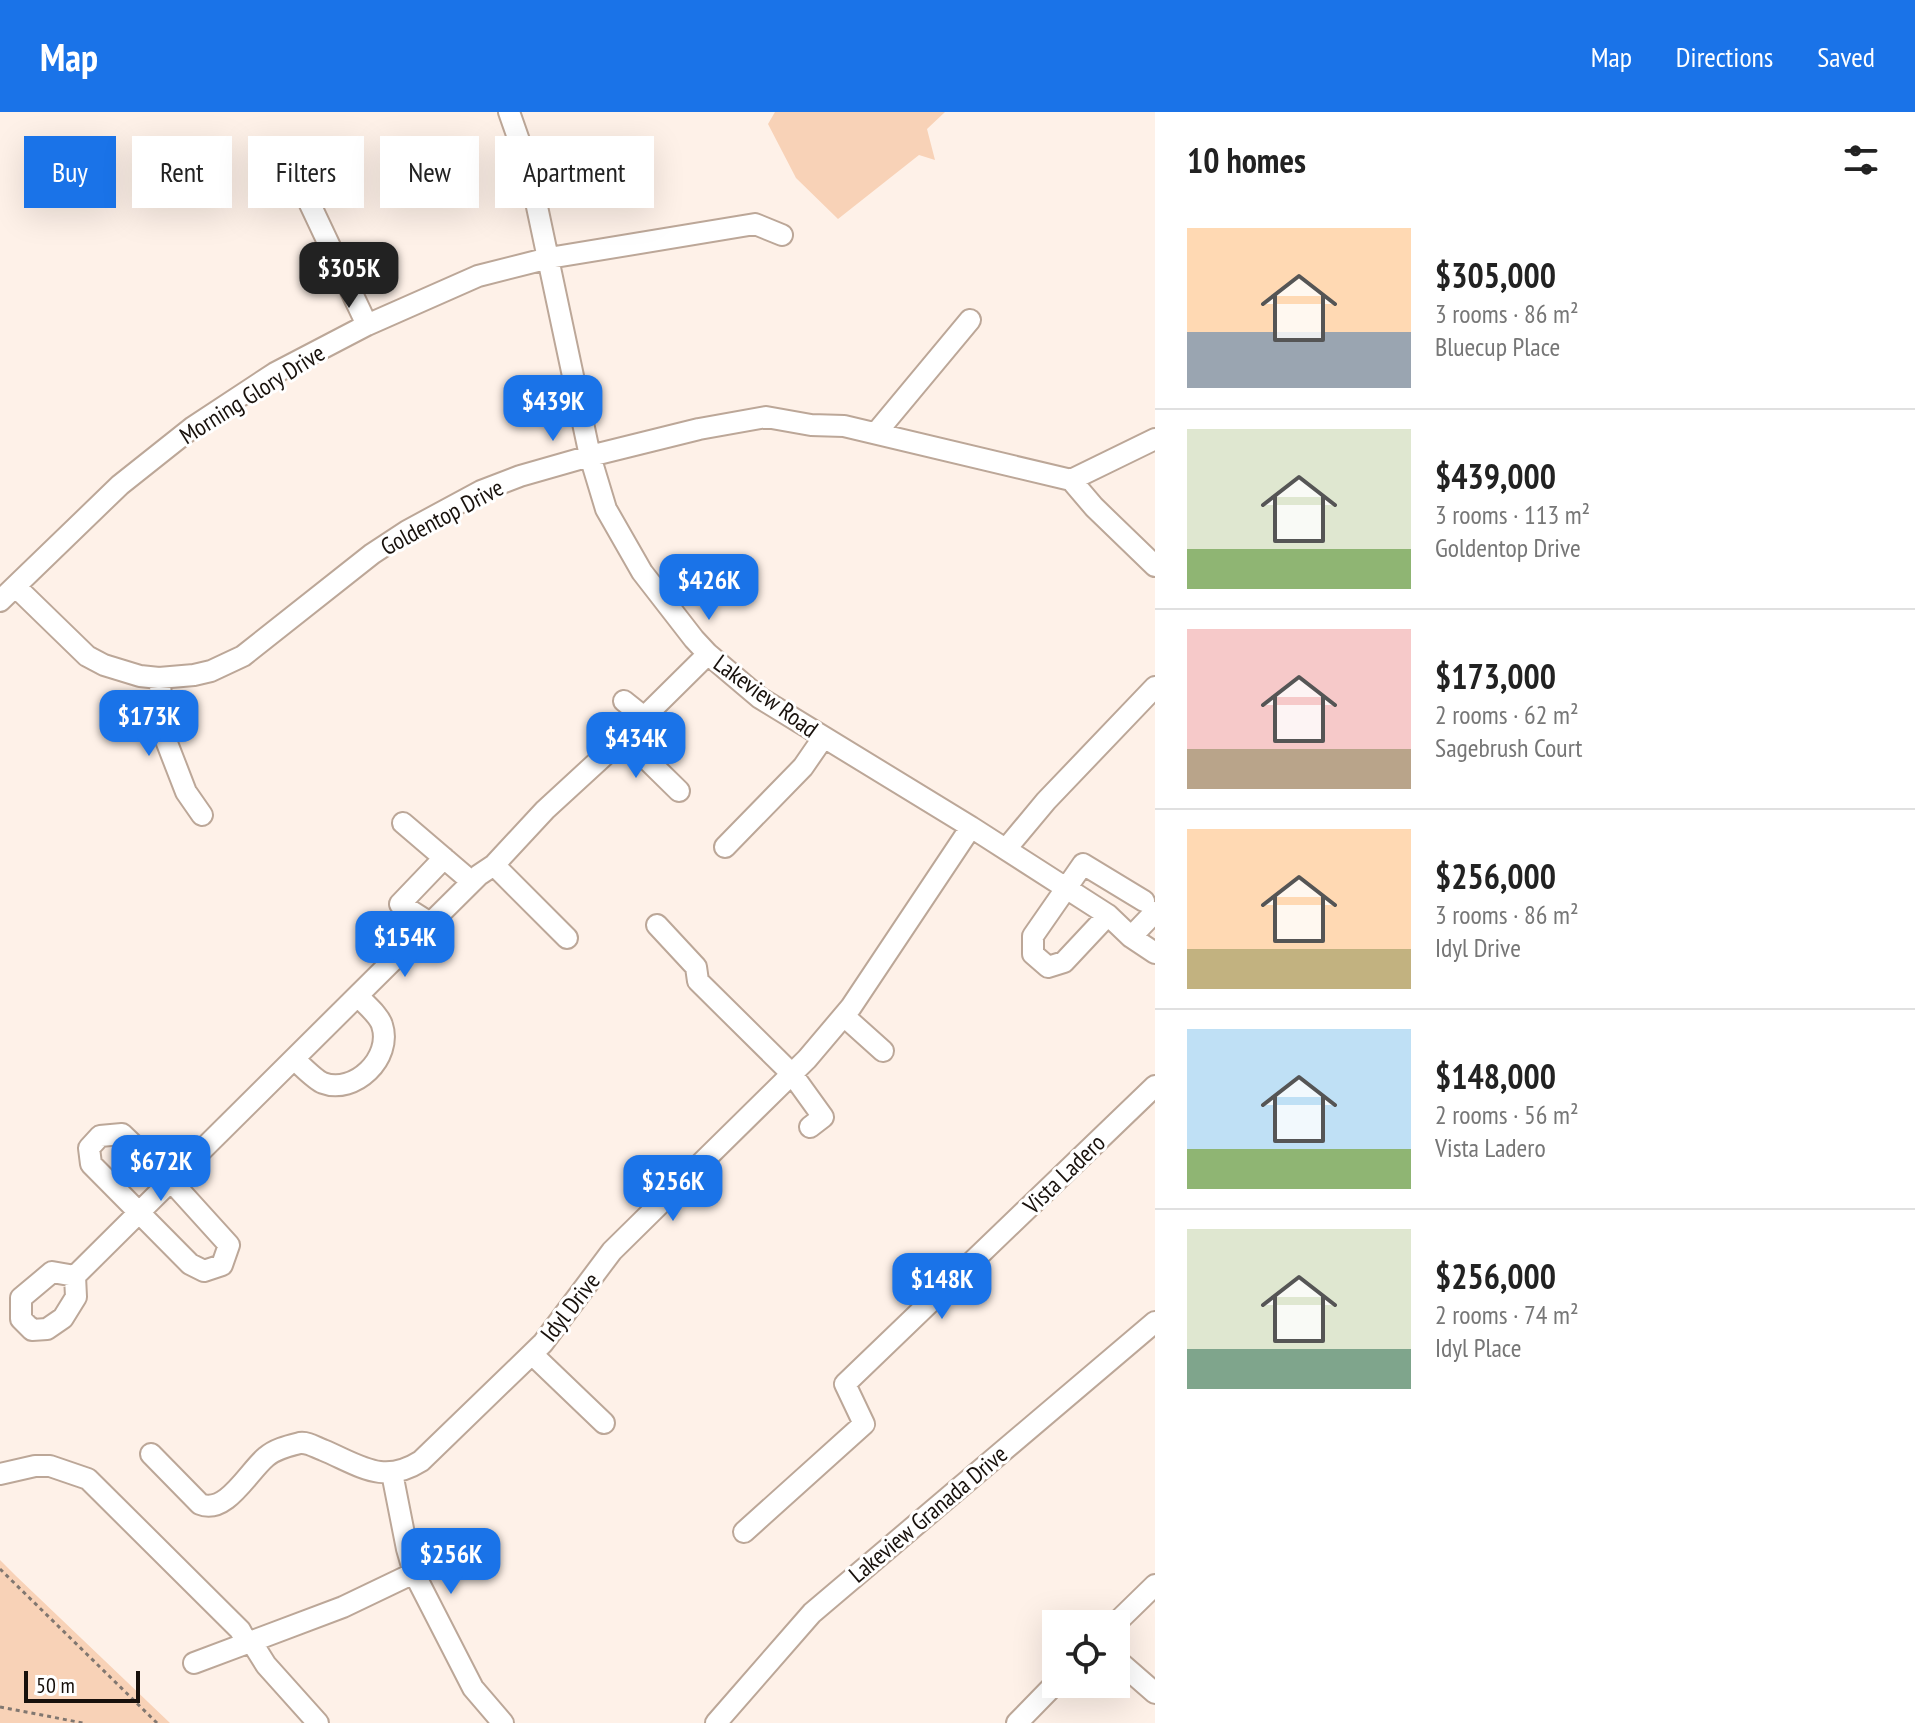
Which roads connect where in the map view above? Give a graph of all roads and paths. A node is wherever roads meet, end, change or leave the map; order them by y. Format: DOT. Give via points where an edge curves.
graph roads {
  1 [pos="509,112"];
  2 [pos="312,208"];
  3 [pos="782,235"];
  4 [pos="549,258"];
  5 [pos="970,320"];
  6 [pos="367,325"];
  7 [pos="876,433"];
  8 [pos="1155,439"];
  9 [pos="590,456"];
  10 [pos="1071,480"];
  11 [pos="1155,566"];
  12 [pos="16,587"];
  13 [pos="0,601"];
  14 [pos="708,654"];
  15 [pos="159,678"];
  16 [pos="1155,687"];
  17 [pos="624,701"];
  18 [pos="644,717"];
  19 [pos="624,737"];
  20 [pos="823,738"];
  21 [pos="679,791"];
  22 [pos="202,815"];
  23 [pos="403,823"];
  24 [pos="971,827"];
  25 [pos="725,847"];
  26 [pos="1006,849"];
  27 [pos="444,858"];
  28 [pos="494,865"];
  29 [pos="472,882"];
  30 [pos="1116,884"];
  31 [pos="1066,888"];
  32 [pos="1150,907"];
  33 [pos="1105,914"];
  34 [pos="430,923"];
  35 [pos="657,925"];
  36 [pos="1131,937"];
  37 [pos="567,938"];
  38 [pos="1155,953"];
  39 [pos="358,996"];
  40 [pos="844,1016"];
  41 [pos="883,1051"];
  42 [pos="294,1059"];
  43 [pos="792,1074"];
  44 [pos="1155,1086"];
  45 [pos="810,1127"];
  46 [pos="171,1181"];
  47 [pos="139,1214"];
  48 [pos="75,1276"];
  49 [pos="1155,1322"];
  50 [pos="532,1354"];
  51 [pos="604,1423"];
  52 [pos="151,1454"];
  53 [pos="392,1473"];
  54 [pos="0,1474"];
  55 [pos="744,1532"];
  56 [pos="0,1569"];
  57 [pos="414,1573"];
  58 [pos="1155,1585"];
  59 [pos="1129,1610"];
  60 [pos="249,1642"];
  61 [pos="194,1663"];
  62 [pos="1130,1671"];
  63 [pos="1155,1693"];
  64 [pos="1042,1697"];
  65 [pos="0,1707"];
  66 [pos="83,1723"];
  67 [pos="157,1723"];
  68 [pos="318,1723"];
  69 [pos="503,1723"];
  70 [pos="716,1723"];
  71 [pos="1017,1723"];
  1 -- 4 [label="street, Lakeview Road" via="529,169"];
  2 -- 6 [label="street"];
  3 -- 4 [label="street, Morning Glory Drive" via="755,224"];
  4 -- 6 [label="street, Morning Glory Drive" via="478,276"];
  4 -- 9 [label="street, Lakeview Road"];
  5 -- 7 [label="street"];
  6 -- 12 [label="street, Morning Glory Drive" via="275,373 193,427 120,485"];
  7 -- 9 [label="street, Goldentop Drive" via="766,417"];
  7 -- 10 [label="street, Goldentop Drive"];
  8 -- 10 [label="street"];
  9 -- 14 [label="street, Lakeview Road" via="606,509 642,572"];
  9 -- 15 [label="street, Goldentop Drive" via="481,491 407,531 243,656 194,675"];
  10 -- 11 [label="street"];
  12 -- 13 [label="street, Morning Glory Drive"];
  12 -- 15 [label="street, Goldentop Drive" via="87,656 122,672"];
  14 -- 18 [label="street"];
  14 -- 20 [label="street, Lakeview Road" via="760,698"];
  15 -- 22 [label="street" via="167,743 186,792"];
  16 -- 26 [label="street"];
  17 -- 18 [label="street"];
  18 -- 19 [label="street"];
  19 -- 21 [label="street"];
  19 -- 28 [label="street"];
  20 -- 24 [label="street, Lakeview Road"];
  20 -- 25 [label="street"];
  23 -- 27 [label="street"];
  24 -- 26 [label="street, Lakeview Road"];
  24 -- 40 [label="street, Idyl Drive"];
  26 -- 31 [label="street, Lakeview Road"];
  27 -- 29 [label="street"];
  27 -- 34 [label="street" via="391,901"];
  28 -- 29 [label="street"];
  28 -- 37 [label="street"];
  29 -- 34 [label="street"];
  30 -- 31 [label="street" via="1083,864"];
  30 -- 32 [label="street"];
  30 -- 33 [label="street"];
  31 -- 33 [label="street, Lakeview Road"];
  31 -- 33 [label="street" via="1033,936 1033,954 1048,967 1064,962"];
  32 -- 36 [label="street"];
  33 -- 36 [label="street, Lakeview Road"];
  34 -- 39 [label="street"];
  35 -- 43 [label="street" via="696,967 698,981"];
  36 -- 38 [label="street, Lakeview Road"];
  39 -- 42 [label="street"];
  39 -- 42 [label="street" via="382,1023 384,1038 381,1056 366,1075 342,1085 322,1083"];
  40 -- 41 [label="street"];
  40 -- 43 [label="street, Idyl Drive"];
  42 -- 46 [label="street"];
  43 -- 45 [label="street" via="823,1117"];
  43 -- 50 [label="street, Idyl Drive" via="612,1251"];
  44 -- 55 [label="street, Vista Ladero" via="845,1384 864,1424"];
  46 -- 47 [label="street"];
  46 -- 47 [label="street" via="122,1134 100,1136 89,1148 91,1164"];
  46 -- 47 [label="street" via="229,1245 222,1265 204,1271 190,1264"];
  47 -- 48 [label="street"];
  49 -- 70 [label="street, Lakeview Granada Drive" via="812,1613"];
  50 -- 51 [label="street"];
  50 -- 53 [label="street, Idyl Drive" via="430,1454"];
  52 -- 53 [label="street" via="208,1507 225,1500 266,1457 304,1442"];
  53 -- 57 [label="street"];
  54 -- 60 [label="street" via="50,1466 88,1479"];
  56 -- 67 [label="path"];
  57 -- 60 [label="street" via="356,1602"];
  57 -- 69 [label="street" via="473,1688"];
  58 -- 59 [label="street"];
  60 -- 61 [label="street"];
  60 -- 68 [label="street"];
  62 -- 63 [label="street"];
  64 -- 71 [label="street"];
  65 -- 66 [label="path"];
}
